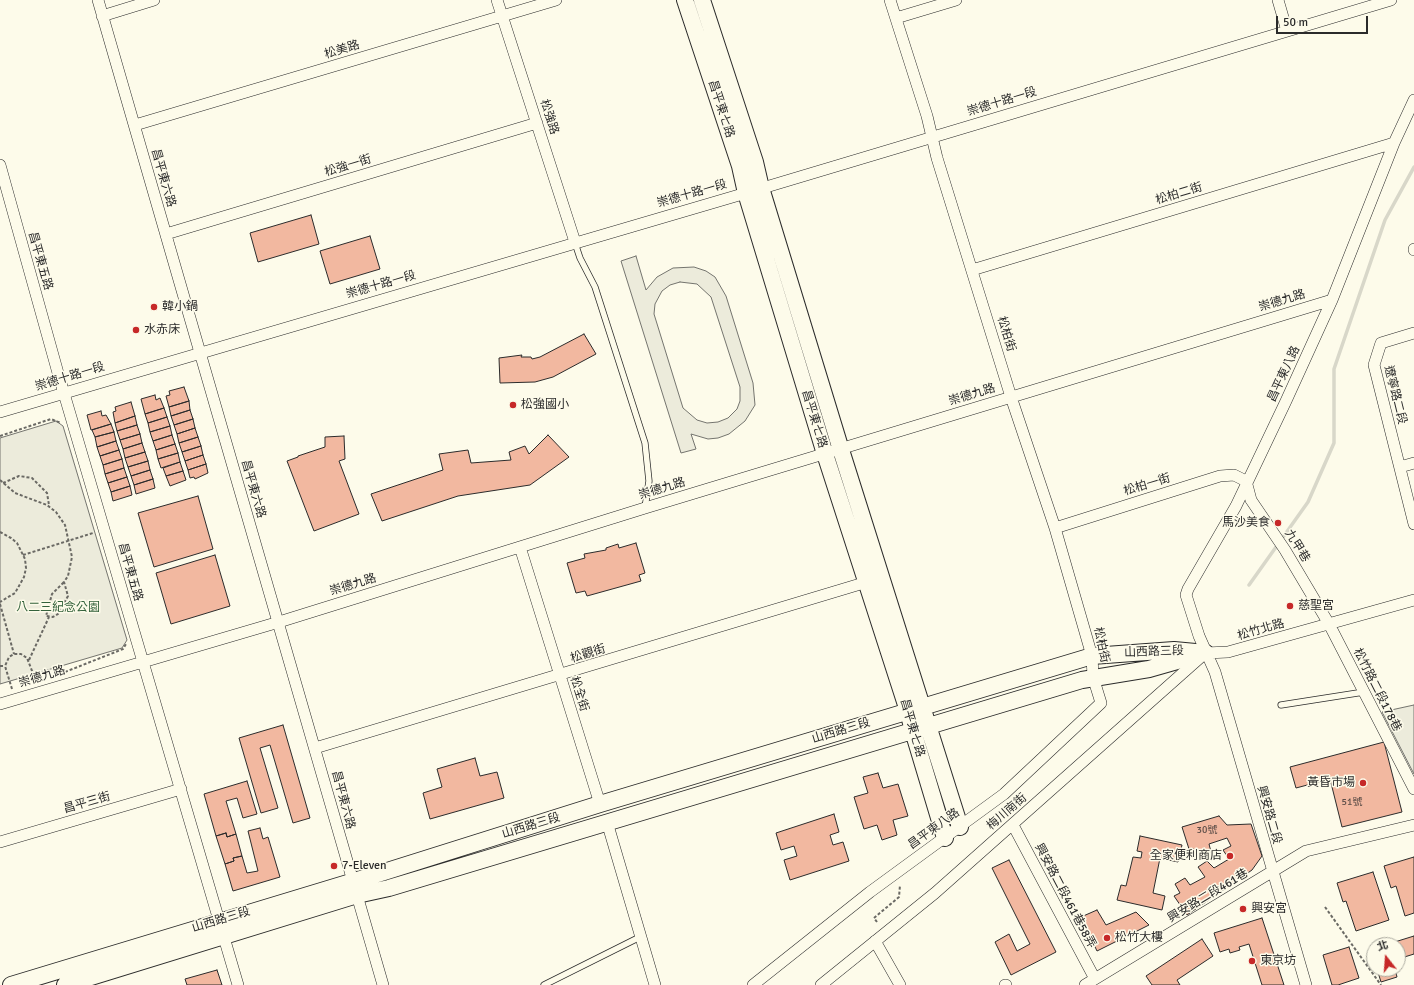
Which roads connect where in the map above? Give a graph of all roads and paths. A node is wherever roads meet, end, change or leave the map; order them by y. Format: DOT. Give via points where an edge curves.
graph roads {
  1 [pos="98,0"];
  2 [pos="154,0"];
  3 [pos="497,0"];
  4 [pos="556,0"];
  5 [pos="685,0"];
  6 [pos="702,0"];
  7 [pos="890,0"];
  8 [pos="956,0"];
  9 [pos="1278,0"];
  10 [pos="1390,0"];
  11 [pos="102,16"];
  12 [pos="502,16"];
  13 [pos="896,18"];
  14 [pos="1287,32"];
  15 [pos="1414,100"];
  16 [pos="537,123"];
  17 [pos="135,125"];
  18 [pos="931,137"];
  19 [pos="1394,143"];
  20 [pos="0,165"];
  21 [pos="2,177"];
  22 [pos="761,188"];
  23 [pos="746,193"];
  24 [pos="166,234"];
  25 [pos="575,242"];
  26 [pos="972,270"];
  27 [pos="1332,300"];
  28 [pos="1414,333"];
  29 [pos="200,352"];
  30 [pos="64,392"];
  31 [pos="1011,397"];
  32 [pos="0,412"];
  33 [pos="51,419"];
  34 [pos="0,436"];
  35 [pos="841,450"];
  36 [pos="825,454"];
  37 [pos="1414,463"];
  38 [pos="1400,467"];
  39 [pos="0,480"];
  40 [pos="1246,482"];
  41 [pos="3,483"];
  42 [pos="49,506"];
  43 [pos="645,508"];
  44 [pos="1414,524"];
  45 [pos="1055,528"];
  46 [pos="0,532"];
  47 [pos="96,532"];
  48 [pos="69,541"];
  49 [pos="520,547"];
  50 [pos="23,555"];
  51 [pos="64,582"];
  52 [pos="867,582"];
  53 [pos="1414,600"];
  54 [pos="0,603"];
  55 [pos="49,617"];
  56 [pos="279,622"];
  57 [pos="1329,624"];
  58 [pos="128,641"];
  59 [pos="1206,653"];
  60 [pos="14,654"];
  61 [pos="1092,656"];
  62 [pos="29,660"];
  63 [pos="142,661"];
  64 [pos="0,666"];
  65 [pos="4,666"];
  66 [pos="58,674"];
  67 [pos="560,675"];
  68 [pos="1093,677"];
  69 [pos="31,685"];
  70 [pos="18,689"];
  71 [pos="12,691"];
  72 [pos="6,692"];
  73 [pos="1364,692"];
  74 [pos="0,704"];
  75 [pos="1281,705"];
  76 [pos="915,709"];
  77 [pos="929,725"];
  78 [pos="912,731"];
  79 [pos="315,748"];
  80 [pos="181,789"];
  81 [pos="1414,789"];
  82 [pos="600,804"];
  83 [pos="607,822"];
  84 [pos="1414,824"];
  85 [pos="1013,825"];
  86 [pos="960,827"];
  87 [pos="945,838"];
  88 [pos="0,842"];
  89 [pos="1272,873"];
  90 [pos="900,885"];
  91 [pos="354,888"];
  92 [pos="1325,907"];
  93 [pos="219,921"];
  94 [pos="876,922"];
  95 [pos="224,937"];
  96 [pos="640,937"];
  97 [pos="875,941"];
  98 [pos="1090,982"];
  99 [pos="11,985"];
  100 [pos="65,985"];
  101 [pos="238,985"];
  102 [pos="383,985"];
  103 [pos="544,985"];
  104 [pos="655,985"];
  105 [pos="753,985"];
  106 [pos="820,985"];
  107 [pos="900,985"];
  108 [pos="1306,985"];
  109 [pos="1381,985"];
  1 -- 11 [label="street, 昌平東六路"];
  2 -- 11 [label="street"];
  3 -- 12 [label="street, 松強路"];
  4 -- 12 [label="street, 松美路"];
  5 -- 23 [label="street, 昌平東七路" via="740,166"];
  6 -- 22 [label="street, 昌平東七路" via="755,162"];
  7 -- 13 [label="street, 松柏街"];
  8 -- 13 [label="street"];
  9 -- 14 [label="street"];
  10 -- 14 [label="street, 崇德十路一段"];
  11 -- 17 [label="street, 昌平東六路"];
  12 -- 16 [label="street, 松強路"];
  12 -- 17 [label="street, 松美路"];
  13 -- 18 [label="street, 松柏街" via="927,116"];
  14 -- 18 [label="street, 崇德十路一段"];
  15 -- 19 [label="street, 昌平東八路"];
  16 -- 24 [label="street, 松強一街"];
  16 -- 25 [label="street, 松強路"];
  17 -- 24 [label="street, 昌平東六路"];
  18 -- 22 [label="street, 崇德十路一段"];
  18 -- 26 [label="street, 松柏街"];
  19 -- 26 [label="street, 松柏二街"];
  19 -- 27 [label="street, 昌平東八路"];
  20 -- 21 [label="street, 昌平東五路"];
  21 -- 30 [label="street, 昌平東五路"];
  22 -- 23 [label="street, 崇德十路一段"];
  22 -- 35 [label="street, 昌平東七路"];
  23 -- 25 [label="street, 崇德十路一段"];
  23 -- 36 [label="street, 昌平東七路"];
  24 -- 29 [label="street, 昌平東六路"];
  25 -- 29 [label="street, 崇德十路一段"];
  25 -- 43 [label="lane" via="595,287 645,443 649,481"];
  26 -- 31 [label="street, 松柏街"];
  27 -- 31 [label="street, 崇德九路"];
  27 -- 40 [label="street, 昌平東八路"];
  28 -- 38 [label="street, 遼寧路二段" via="1381,343 1374,365"];
  29 -- 30 [label="street, 崇德十路一段"];
  29 -- 56 [label="street, 昌平東六路"];
  30 -- 32 [label="street, 崇德十路一段"];
  30 -- 63 [label="street, 昌平東五路"];
  31 -- 35 [label="street, 崇德九路"];
  31 -- 45 [label="street, 松柏街"];
  33 -- 34 [label="path"];
  35 -- 36 [label="street, 崇德九路"];
  35 -- 76 [label="street, 昌平東七路"];
  36 -- 43 [label="street, 崇德九路"];
  36 -- 52 [label="street, 昌平東七路"];
  37 -- 38 [label="street"];
  38 -- 44 [label="street, 遼寧路二段"];
  39 -- 41 [label="path"];
  40 -- 45 [label="street, 松柏一街" via="1234,475 1220,476"];
  40 -- 57 [label="street, 九甲巷" via="1251,500 1285,550"];
  40 -- 59 [label="street, 昌平東八路" via="1236,506 1186,595"];
  41 -- 42 [label="path" via="15,493"];
  41 -- 42 [label="path" via="19,476 32,478 47,494"];
  42 -- 48 [label="path" via="64,525"];
  43 -- 49 [label="street, 崇德九路"];
  45 -- 61 [label="street, 松柏街"];
  46 -- 50 [label="path" via="17,543"];
  47 -- 48 [label="path"];
  48 -- 50 [label="path"];
  48 -- 51 [label="path" via="72,557"];
  49 -- 56 [label="street, 崇德九路"];
  49 -- 67 [label="street, 松全街"];
  50 -- 54 [label="path" via="26,568 21,585 15,593"];
  51 -- 55 [label="path" via="52,594 46,611 46,616"];
  51 -- 55 [label="path" via="68,596 58,614"];
  52 -- 67 [label="street, 松觀街"];
  52 -- 76 [label="street, 昌平東七路"];
  53 -- 57 [label="street, 松竹北路"];
  54 -- 60 [label="path"];
  55 -- 62 [label="path"];
  56 -- 63 [label="street, 崇德九路"];
  56 -- 79 [label="street, 昌平東六路"];
  57 -- 59 [label="street, 松竹北路" via="1228,652"];
  57 -- 73 [label="street, 松竹路二段178巷"];
  58 -- 66 [label="path" via="123,649"];
  59 -- 61 [label="street, 山西路三段" via="1174,650"];
  59 -- 68 [label="street, 山西路三段" via="1149,669"];
  59 -- 85 [label="street, 梅川南街"];
  59 -- 89 [label="street, 興安路二段" via="1215,672"];
  60 -- 62 [label="path" via="21,654"];
  60 -- 65 [label="path"];
  61 -- 68 [label="street, 松柏街"];
  61 -- 76 [label="street, 山西路三段"];
  62 -- 69 [label="path" via="37,683"];
  63 -- 74 [label="street, 崇德九路"];
  63 -- 80 [label="street, 昌平東五路"];
  64 -- 65 [label="path"];
  65 -- 71 [label="path"];
  67 -- 79 [label="street, 松觀街"];
  67 -- 82 [label="street, 松全街"];
  68 -- 77 [label="street, 山西路三段"];
  68 -- 86 [label="street, 昌平東八路" via="1101,703 1004,794"];
  70 -- 71 [label="path"];
  71 -- 72 [label="path"];
  73 -- 75 [label="lane"];
  73 -- 81 [label="street, 松竹路二段178巷"];
  76 -- 77 [label="street, 昌平東七路"];
  76 -- 78 [label="street, 昌平東七路"];
  76 -- 82 [label="street, 山西路三段"];
  77 -- 78 [label="street, 山西路三段"];
  77 -- 86 [label="street, 昌平東七路"];
  78 -- 83 [label="street, 山西路三段"];
  78 -- 87 [label="street, 昌平東七路"];
  79 -- 91 [label="street, 昌平東六路"];
  80 -- 88 [label="street, 昌平三街"];
  80 -- 93 [label="street, 昌平東五路"];
  82 -- 91 [label="street, 山西路三段"];
  83 -- 91 [label="street, 山西路三段" via="389,888"];
  83 -- 96 [label="street"];
  84 -- 89 [label="street, 興安路二段461巷" via="1306,851"];
  85 -- 97 [label="street, 梅川南街"];
  85 -- 98 [label="street, 興安路二段461巷58弄"];
  86 -- 87 [label="street, 昌平東八路"];
  87 -- 105 [label="street, 昌平東八路" via="870,892"];
  89 -- 98 [label="street, 興安路二段461巷"];
  89 -- 108 [label="street, 興安路二段"];
  90 -- 94 [label="path" via="899,896 874,918"];
  91 -- 93 [label="street, 山西路三段"];
  91 -- 95 [label="street, 山西路三段"];
  91 -- 102 [label="street, 昌平東六路"];
  92 -- 109 [label="path"];
  93 -- 95 [label="street, 昌平東五路"];
  93 -- 99 [label="street, 山西路三段"];
  95 -- 100 [label="street, 山西路三段"];
  95 -- 101 [label="street, 昌平東五路"];
  96 -- 103 [label="lane"];
  96 -- 104 [label="street"];
  97 -- 106 [label="street, 梅川南街"];
  97 -- 107 [label="street"];
}
